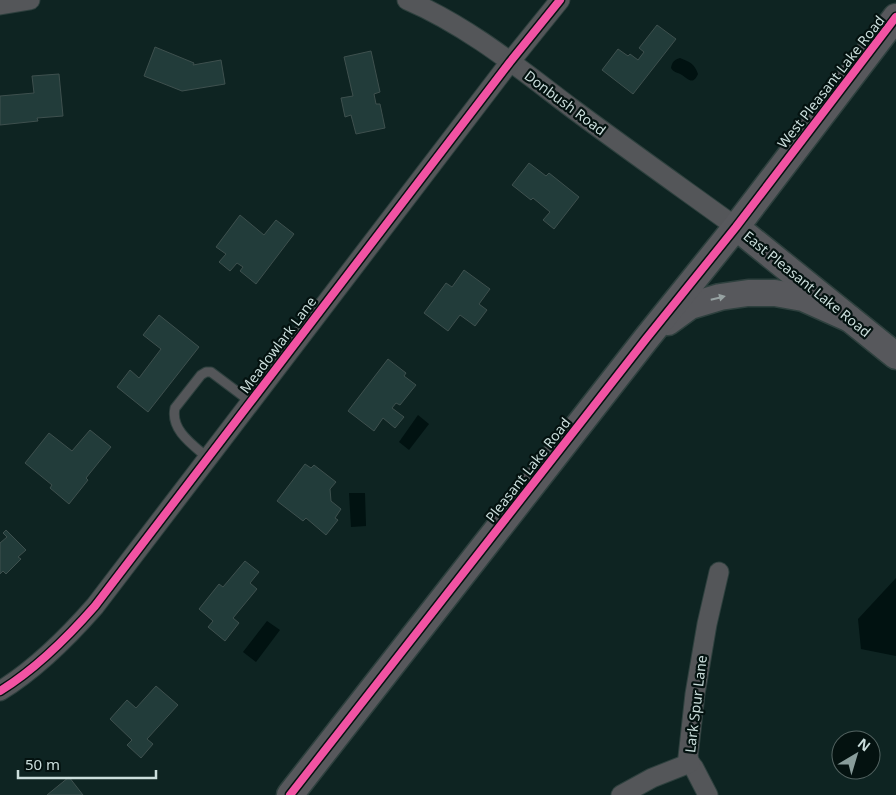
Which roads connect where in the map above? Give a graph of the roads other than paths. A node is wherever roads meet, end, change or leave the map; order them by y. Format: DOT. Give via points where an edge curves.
graph roads {
  1 [pos="30,0"];
  2 [pos="407,0"];
  3 [pos="560,0"];
  4 [pos="0,5"];
  5 [pos="896,18"];
  6 [pos="510,62"];
  7 [pos="644,161"];
  8 [pos="785,161"];
  9 [pos="736,227"];
  10 [pos="850,319"];
  11 [pos="646,339"];
  12 [pos="896,356"];
  13 [pos="251,402"];
  14 [pos="208,458"];
  15 [pos="719,572"];
  16 [pos="0,691"];
  17 [pos="690,763"];
  18 [pos="290,795"];
  19 [pos="621,795"];
  20 [pos="708,795"];
  1 -- 4 [label="street"];
  2 -- 6 [label="street, Donbush Road" via="460,27"];
  3 -- 6 [label="street, Meadowlark Lane"];
  5 -- 8 [label="street, West Pleasant Lake Road"];
  6 -- 7 [label="street, Donbush Road"];
  6 -- 13 [label="street, Meadowlark Lane"];
  7 -- 9 [label="street, East Pleasant Lake Road"];
  8 -- 9 [label="street, Pleasant Lake Road"];
  9 -- 10 [label="street, East Pleasant Lake Road"];
  9 -- 11 [label="street, Pleasant Lake Road"];
  11 -- 10 [label="street, one-way" via="690,306 748,293 803,298"];
  10 -- 12 [label="street, East Pleasant Lake Road"];
  11 -- 18 [label="street, Pleasant Lake Road"];
  13 -- 14 [label="street, Meadowlark Lane"];
  13 -- 14 [label="lane" via="211,372 206,372 175,408 178,428"];
  14 -- 16 [label="street, Meadowlark Lane" via="78,626 44,658"];
  15 -- 17 [label="street, Lark Spur Lane" via="695,694"];
  17 -- 19 [label="street, Lark Spur Lane"];
  17 -- 20 [label="street"];
}
